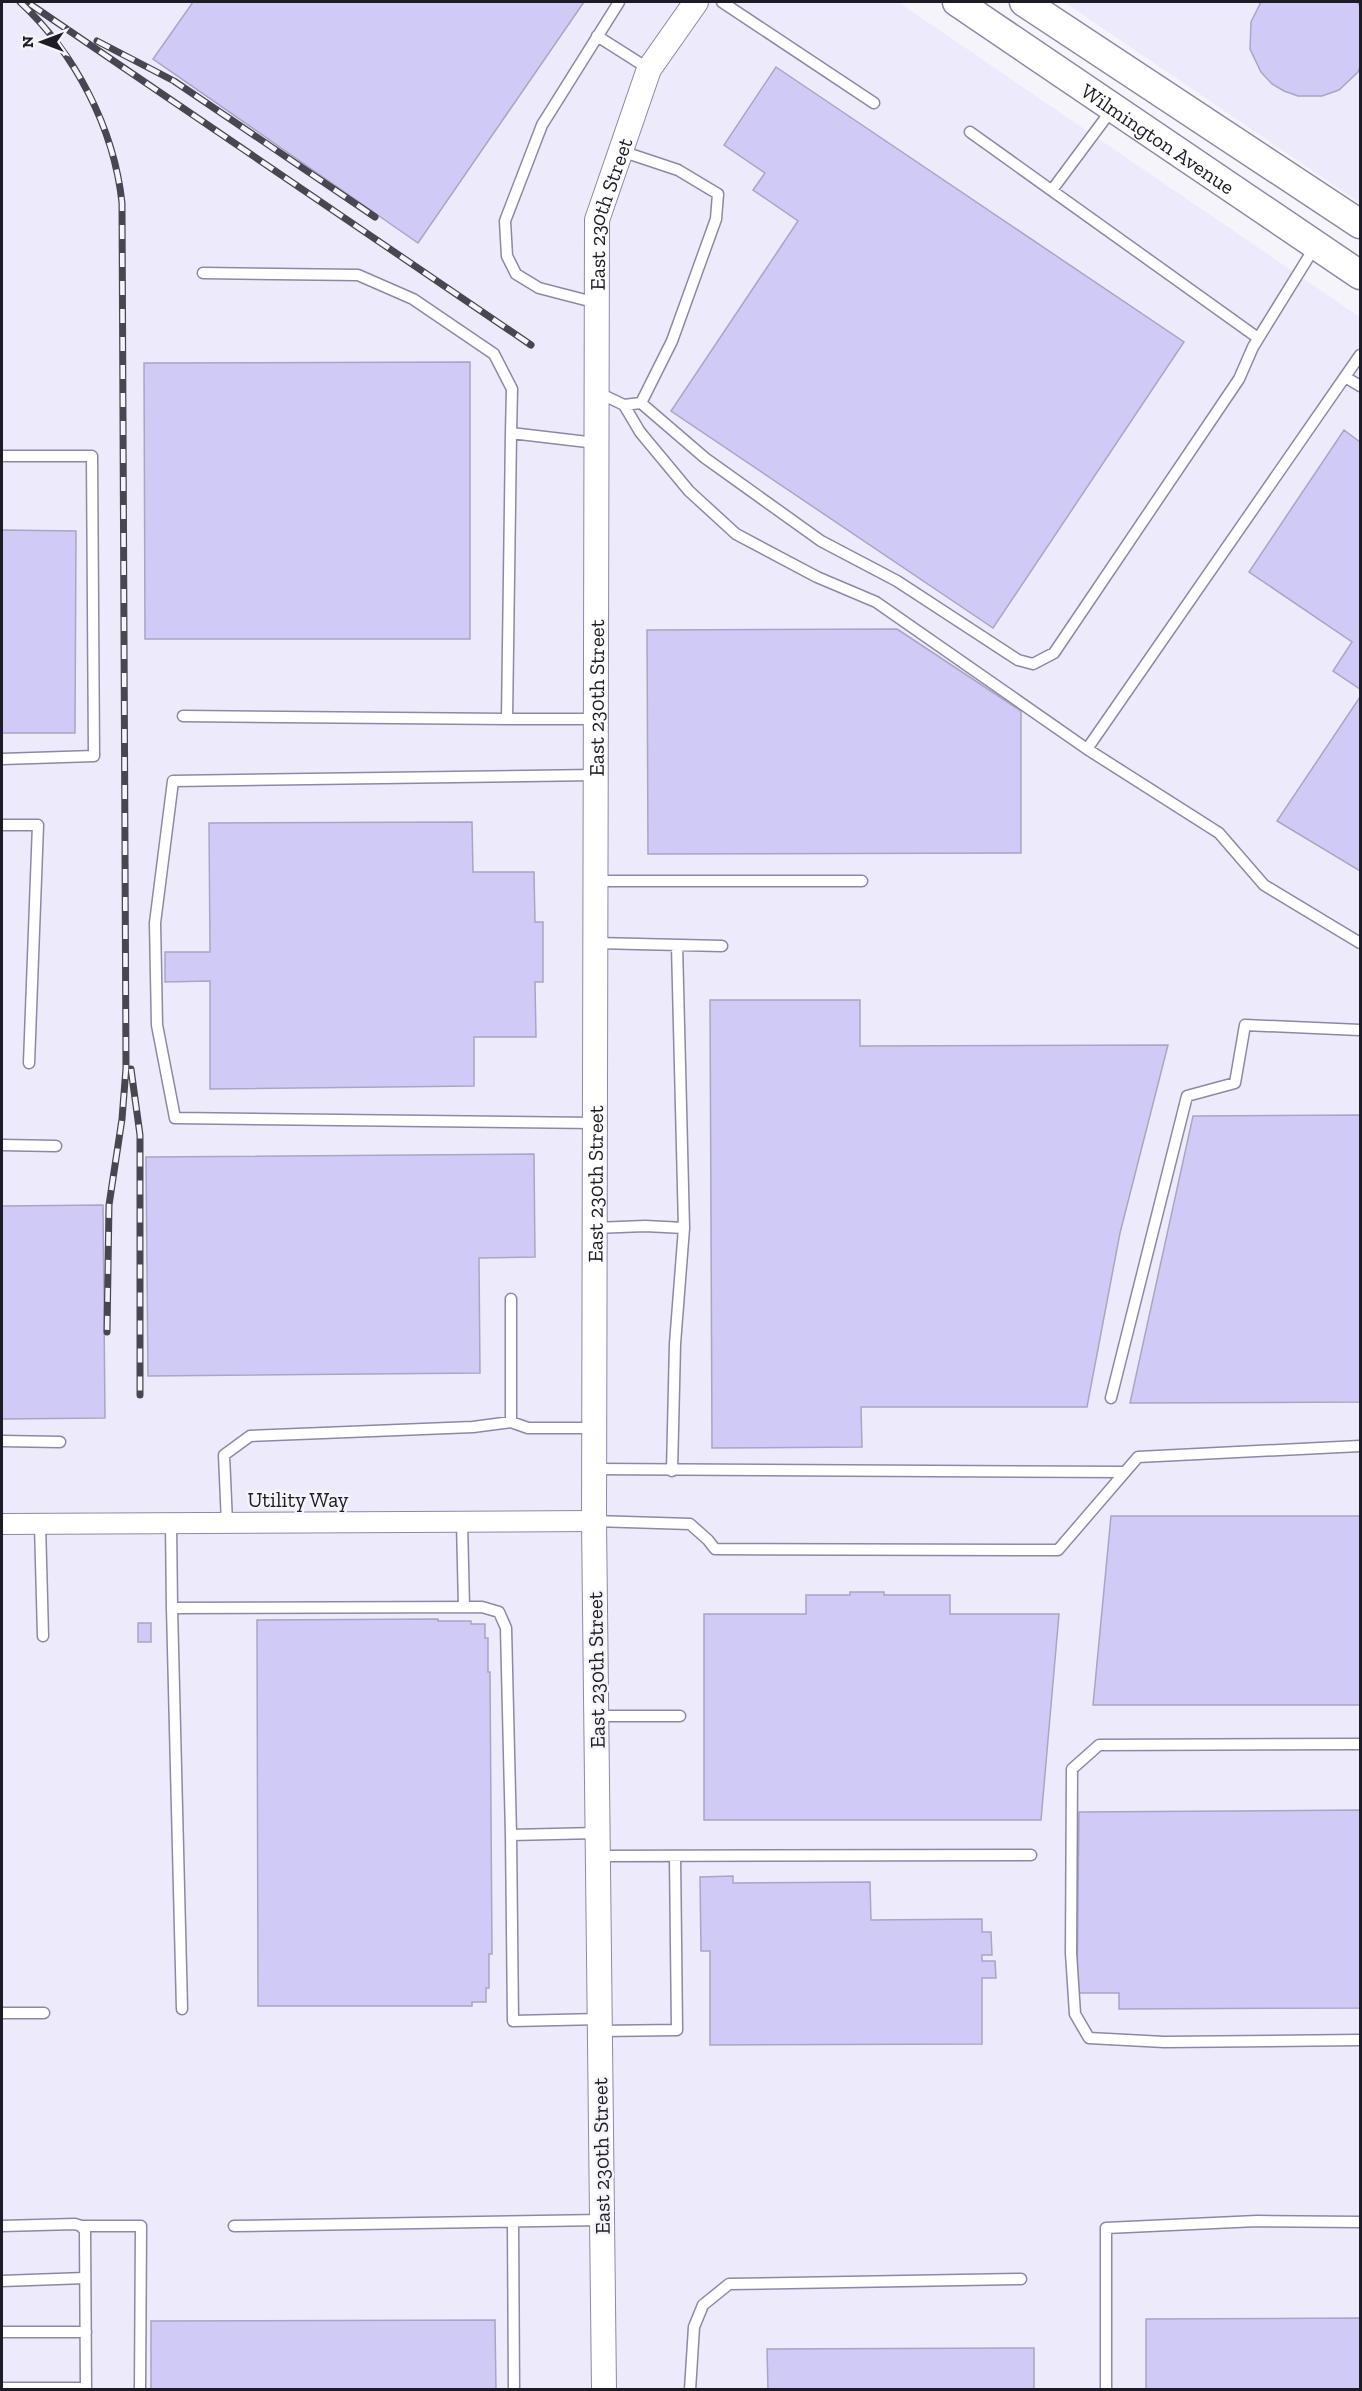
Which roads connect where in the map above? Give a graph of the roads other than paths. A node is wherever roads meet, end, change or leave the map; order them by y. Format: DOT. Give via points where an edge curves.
graph roads {
  1 [pos="619,2"];
  2 [pos="696,2"];
  3 [pos="722,2"];
  4 [pos="957,2"];
  5 [pos="1024,2"];
  6 [pos="597,36"];
  7 [pos="649,69"];
  8 [pos="874,103"];
  9 [pos="1113,108"];
  10 [pos="970,132"];
  11 [pos="621,151"];
  12 [pos="1052,190"];
  13 [pos="1360,224"];
  14 [pos="1316,245"];
  15 [pos="203,273"];
  16 [pos="1360,275"];
  17 [pos="597,303"];
  18 [pos="1258,338"];
  19 [pos="1360,355"];
  20 [pos="1345,377"];
  21 [pos="1360,387"];
  22 [pos="597,392"];
  23 [pos="641,403"];
  24 [pos="624,405"];
  25 [pos="511,433"];
  26 [pos="597,442"];
  27 [pos="2,456"];
  28 [pos="183,716"];
  29 [pos="507,719"];
  30 [pos="596,719"];
  31 [pos="1087,749"];
  32 [pos="2,759"];
  33 [pos="596,775"];
  34 [pos="2,825"];
  35 [pos="596,881"];
  36 [pos="862,881"];
  37 [pos="596,943"];
  38 [pos="1360,944"];
  39 [pos="677,945"];
  40 [pos="722,946"];
  41 [pos="1360,1030"];
  42 [pos="29,1063"];
  43 [pos="595,1123"];
  44 [pos="2,1145"];
  45 [pos="56,1146"];
  46 [pos="595,1228"];
  47 [pos="684,1228"];
  48 [pos="511,1299"];
  49 [pos="1111,1398"];
  50 [pos="511,1422"];
  51 [pos="594,1428"];
  52 [pos="2,1441"];
  53 [pos="60,1442"];
  54 [pos="1360,1446"];
  55 [pos="594,1469"];
  56 [pos="672,1471"];
  57 [pos="1125,1472"];
  58 [pos="594,1521"];
  59 [pos="462,1522"];
  60 [pos="171,1523"];
  61 [pos="227,1523"];
  62 [pos="2,1524"];
  63 [pos="40,1524"];
  64 [pos="464,1607"];
  65 [pos="172,1608"];
  66 [pos="43,1635"];
  67 [pos="597,1716"];
  68 [pos="680,1716"];
  69 [pos="1360,1744"];
  70 [pos="511,1835"];
  71 [pos="598,1844"];
  72 [pos="1031,1855"];
  73 [pos="675,1856"];
  74 [pos="182,2008"];
  75 [pos="2,2013"];
  76 [pos="44,2013"];
  77 [pos="600,2025"];
  78 [pos="1360,2040"];
  79 [pos="602,2220"];
  80 [pos="1360,2222"];
  81 [pos="513,2223"];
  82 [pos="2,2226"];
  83 [pos="81,2226"];
  84 [pos="234,2226"];
  85 [pos="85,2278"];
  86 [pos="1022,2279"];
  87 [pos="2,2281"];
  88 [pos="2,2332"];
  89 [pos="86,2332"];
  90 [pos="2,2388"];
  91 [pos="86,2389"];
  92 [pos="140,2390"];
  93 [pos="514,2390"];
  94 [pos="603,2390"];
  95 [pos="690,2390"];
  96 [pos="1106,2390"];
  1 -- 6 [label="lane"];
  2 -- 7 [label="street, East 230th Street"];
  3 -- 8 [label="lane"];
  4 -- 9 [label="main road, Wilmington Avenue"];
  5 -- 13 [label="main road, Wilmington Avenue"];
  6 -- 7 [label="lane"];
  6 -- 17 [label="lane" via="542,125 505,221 507,256 516,274 539,288"];
  7 -- 11 [label="street, East 230th Street"];
  9 -- 12 [label="lane"];
  9 -- 14 [label="main road, Wilmington Avenue"];
  10 -- 12 [label="lane"];
  11 -- 17 [label="street, East 230th Street" via="597,219"];
  11 -- 23 [label="lane" via="678,170 718,194 716,219 672,341"];
  12 -- 18 [label="lane"];
  14 -- 16 [label="main road, Wilmington Avenue"];
  14 -- 18 [label="lane"];
  15 -- 25 [label="lane" via="358,275 413,299 494,354 512,389"];
  17 -- 22 [label="street, East 230th Street"];
  18 -- 23 [label="lane" via="1239,379 1054,653 1033,664 1018,660 897,581 821,541 705,458"];
  19 -- 20 [label="lane"];
  20 -- 21 [label="lane"];
  20 -- 31 [label="lane"];
  22 -- 24 [label="lane"];
  22 -- 26 [label="street, East 230th Street"];
  23 -- 24 [label="lane"];
  24 -- 31 [label="lane" via="640,432 688,491 736,534 876,602"];
  25 -- 26 [label="lane"];
  25 -- 29 [label="lane"];
  26 -- 30 [label="street, East 230th Street"];
  27 -- 32 [label="lane" via="92,456 94,732 94,756"];
  28 -- 29 [label="lane"];
  29 -- 30 [label="lane"];
  30 -- 33 [label="street, East 230th Street"];
  31 -- 38 [label="lane" via="1219,833 1264,885"];
  33 -- 35 [label="street, East 230th Street"];
  33 -- 43 [label="lane" via="173,781 155,923 157,1025 175,1118"];
  34 -- 42 [label="lane" via="38,825"];
  35 -- 36 [label="lane"];
  35 -- 37 [label="street, East 230th Street"];
  37 -- 39 [label="lane"];
  37 -- 43 [label="street, East 230th Street"];
  39 -- 40 [label="lane"];
  39 -- 47 [label="lane"];
  41 -- 49 [label="lane" via="1245,1025 1235,1083 1186,1096"];
  43 -- 46 [label="street, East 230th Street"];
  44 -- 45 [label="lane"];
  46 -- 47 [label="lane"];
  46 -- 51 [label="street, East 230th Street"];
  47 -- 56 [label="lane" via="675,1344"];
  48 -- 50 [label="lane"];
  50 -- 51 [label="lane" via="528,1428"];
  50 -- 61 [label="lane" via="250,1436 224,1455"];
  51 -- 55 [label="street, East 230th Street"];
  52 -- 53 [label="lane"];
  54 -- 57 [label="lane" via="1138,1457"];
  55 -- 56 [label="lane"];
  55 -- 58 [label="street, East 230th Street"];
  56 -- 57 [label="lane"];
  57 -- 58 [label="lane" via="1058,1550 715,1550 690,1524"];
  58 -- 59 [label="street, Utility Way"];
  58 -- 67 [label="street, East 230th Street"];
  59 -- 61 [label="street, Utility Way"];
  59 -- 64 [label="lane"];
  60 -- 61 [label="street, Utility Way"];
  60 -- 63 [label="street, Utility Way"];
  60 -- 65 [label="lane"];
  62 -- 63 [label="street, Utility Way"];
  63 -- 66 [label="lane"];
  64 -- 65 [label="lane"];
  64 -- 70 [label="lane" via="499,1612 506,1628"];
  65 -- 74 [label="lane"];
  67 -- 68 [label="lane"];
  67 -- 71 [label="street, East 230th Street"];
  69 -- 78 [label="lane" via="1099,1745 1072,1769 1071,1918 1075,2014 1089,2038 1164,2042"];
  70 -- 71 [label="lane"];
  70 -- 77 [label="lane" via="513,2020"];
  71 -- 73 [label="lane"];
  71 -- 77 [label="street, East 230th Street"];
  72 -- 73 [label="lane"];
  73 -- 77 [label="lane" via="677,2030"];
  75 -- 76 [label="lane"];
  77 -- 79 [label="street, East 230th Street"];
  79 -- 81 [label="lane"];
  79 -- 94 [label="street, East 230th Street"];
  80 -- 96 [label="lane" via="1107,2228"];
  81 -- 84 [label="lane"];
  81 -- 93 [label="lane"];
  82 -- 83 [label="lane"];
  83 -- 85 [label="lane" via="85,2231"];
  83 -- 92 [label="lane" via="141,2226"];
  85 -- 87 [label="lane"];
  85 -- 89 [label="lane"];
  86 -- 95 [label="lane" via="729,2284 703,2305 694,2327"];
  88 -- 89 [label="lane"];
  89 -- 91 [label="lane"];
  90 -- 91 [label="lane"];
}
